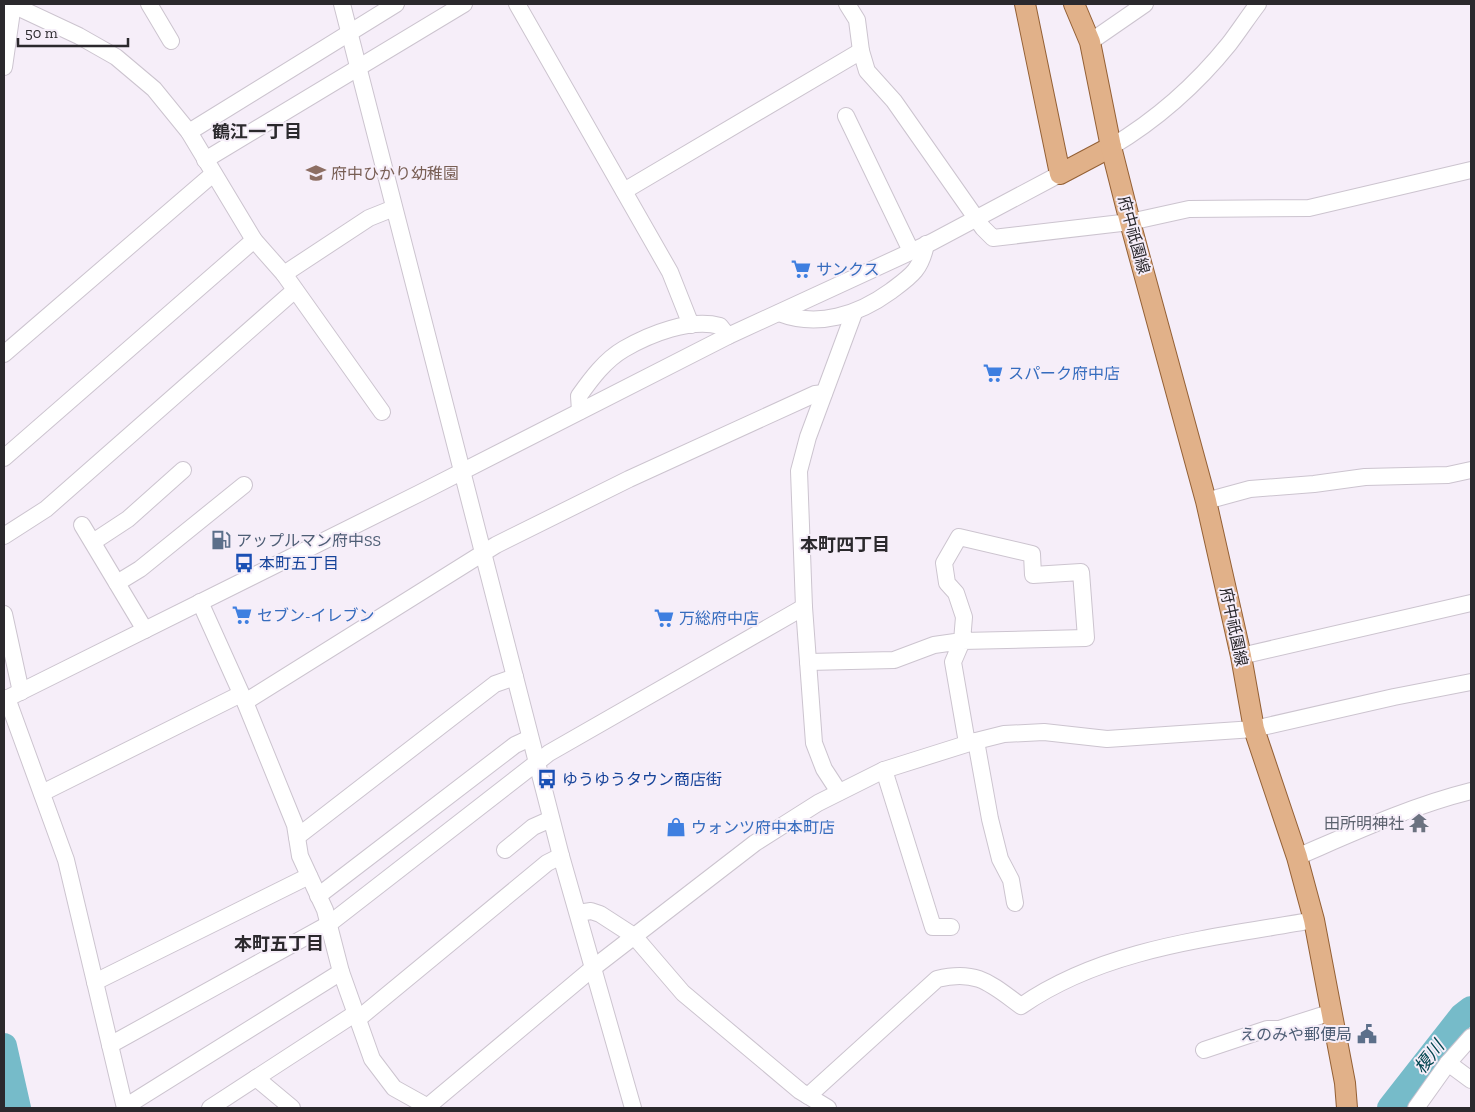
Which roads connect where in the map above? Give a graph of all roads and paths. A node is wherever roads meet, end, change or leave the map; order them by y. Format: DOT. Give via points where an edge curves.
graph roads {
  1 [pos="13,4"];
  2 [pos="148,4"];
  3 [pos="342,4"];
  4 [pos="396,4"];
  5 [pos="464,4"];
  6 [pos="517,4"];
  7 [pos="847,4"];
  8 [pos="1025,4"];
  9 [pos="1074,4"];
  10 [pos="1145,4"];
  11 [pos="1258,4"];
  12 [pos="350,33"];
  13 [pos="171,41"];
  14 [pos="1090,42"];
  15 [pos="861,51"];
  16 [pos="4,67"];
  17 [pos="358,67"];
  18 [pos="846,116"];
  19 [pos="189,132"];
  20 [pos="1111,147"];
  21 [pos="209,167"];
  22 [pos="1471,170"];
  23 [pos="1060,174"];
  24 [pos="624,191"];
  25 [pos="394,208"];
  26 [pos="976,218"];
  27 [pos="1130,222"];
  28 [pos="254,240"];
  29 [pos="926,244"];
  30 [pos="910,252"];
  31 [pos="284,274"];
  32 [pos="295,290"];
  33 [pos="779,312"];
  34 [pos="854,313"];
  35 [pos="691,325"];
  36 [pos="728,336"];
  37 [pos="4,354"];
  38 [pos="824,393"];
  39 [pos="580,411"];
  40 [pos="382,412"];
  41 [pos="4,458"];
  42 [pos="183,470"];
  43 [pos="1471,470"];
  44 [pos="462,471"];
  45 [pos="244,485"];
  46 [pos="1206,501"];
  47 [pos="82,524"];
  48 [pos="4,536"];
  49 [pos="93,542"];
  50 [pos="483,554"];
  51 [pos="118,583"];
  52 [pos="200,602"];
  53 [pos="1471,603"];
  54 [pos="804,607"];
  55 [pos="4,614"];
  56 [pos="145,630"];
  57 [pos="962,641"];
  58 [pos="1241,656"];
  59 [pos="808,662"];
  60 [pos="515,677"];
  61 [pos="1471,682"];
  62 [pos="10,697"];
  63 [pos="243,698"];
  64 [pos="1254,730"];
  65 [pos="530,738"];
  66 [pos="971,742"];
  67 [pos="536,763"];
  68 [pos="884,770"];
  69 [pos="1471,791"];
  70 [pos="839,792"];
  71 [pos="42,793"];
  72 [pos="551,819"];
  73 [pos="297,837"];
  74 [pos="505,850"];
  75 [pos="561,856"];
  76 [pos="1298,857"];
  77 [pos="309,876"];
  78 [pos="318,896"];
  79 [pos="1015,903"];
  80 [pos="578,913"];
  81 [pos="1314,920"];
  82 [pos="329,924"];
  83 [pos="951,927"];
  84 [pos="634,936"];
  85 [pos="593,968"];
  86 [pos="341,972"];
  87 [pos="95,982"];
  88 [pos="1332,1012"];
  89 [pos="357,1016"];
  90 [pos="1471,1036"];
  91 [pos="110,1044"];
  92 [pos="1204,1050"];
  93 [pos="1448,1063"];
  94 [pos="256,1078"];
  95 [pos="1471,1080"];
  96 [pos="808,1096"];
  97 [pos="125,1107"];
  98 [pos="210,1108"];
  99 [pos="292,1108"];
  100 [pos="428,1108"];
  101 [pos="633,1108"];
  102 [pos="828,1108"];
  103 [pos="1347,1108"];
  104 [pos="1416,1108"];
  1 -- 16 [label="street"];
  1 -- 19 [label="street" via="116,57 154,89"];
  2 -- 13 [label="street"];
  3 -- 12 [label="street"];
  4 -- 12 [label="street"];
  5 -- 17 [label="street"];
  6 -- 24 [label="street"];
  7 -- 15 [label="street" via="857,20"];
  8 -- 23 [label="main road"];
  9 -- 14 [label="main road, 府中祇園線"];
  10 -- 14 [label="street"];
  11 -- 20 [label="street" via="1230,43 1198,78 1163,111"];
  12 -- 17 [label="street"];
  12 -- 19 [label="street"];
  14 -- 20 [label="main road, 府中祇園線"];
  15 -- 24 [label="street"];
  15 -- 26 [label="street" via="867,71 894,101"];
  17 -- 21 [label="street"];
  17 -- 25 [label="street"];
  18 -- 30 [label="street"];
  19 -- 21 [label="street"];
  20 -- 23 [label="main road"];
  20 -- 27 [label="main road, 府中祇園線"];
  21 -- 28 [label="street"];
  21 -- 37 [label="street"];
  22 -- 27 [label="street" via="1309,208 1189,209"];
  23 -- 26 [label="street"];
  24 -- 35 [label="street" via="670,272"];
  25 -- 31 [label="street" via="369,218"];
  25 -- 44 [label="street"];
  26 -- 27 [label="street" via="993,238"];
  26 -- 29 [label="street"];
  27 -- 46 [label="main road, 府中祇園線"];
  28 -- 31 [label="street"];
  28 -- 41 [label="street"];
  29 -- 30 [label="street"];
  29 -- 34 [label="street" via="924,259 915,273 871,306"];
  30 -- 33 [label="street"];
  31 -- 32 [label="street"];
  32 -- 40 [label="street"];
  32 -- 48 [label="street" via="46,509"];
  33 -- 34 [label="street" via="794,319"];
  33 -- 36 [label="street"];
  34 -- 38 [label="street"];
  35 -- 36 [label="street" via="720,326"];
  35 -- 39 [label="street" via="665,331 623,349 596,373 579,396"];
  36 -- 39 [label="street"];
  38 -- 50 [label="street" via="815,394 628,479"];
  38 -- 54 [label="street" via="799,470"];
  39 -- 44 [label="street"];
  42 -- 49 [label="street" via="128,519"];
  43 -- 46 [label="street" via="1448,475 1365,477 1250,489"];
  44 -- 50 [label="street"];
  44 -- 52 [label="street"];
  45 -- 51 [label="street"];
  46 -- 58 [label="main road, 府中祇園線"];
  47 -- 49 [label="street"];
  49 -- 51 [label="street"];
  50 -- 60 [label="street"];
  50 -- 63 [label="street"];
  51 -- 56 [label="street"];
  52 -- 56 [label="street"];
  52 -- 63 [label="street"];
  53 -- 58 [label="street"];
  54 -- 59 [label="street"];
  54 -- 67 [label="street"];
  55 -- 62 [label="street"];
  56 -- 62 [label="street"];
  57 -- 57 [label="street" via="964,617 956,593 947,583 944,563 959,538 1032,554 1033,575 1081,572 1086,638"];
  57 -- 59 [label="street" via="934,645 894,660"];
  57 -- 66 [label="street" via="954,662"];
  58 -- 64 [label="main road, 府中祇園線"];
  59 -- 70 [label="street" via="814,743 824,769"];
  60 -- 65 [label="street"];
  60 -- 73 [label="street" via="495,684"];
  61 -- 64 [label="street"];
  62 -- 71 [label="street"];
  63 -- 71 [label="street"];
  63 -- 73 [label="street" via="296,825"];
  64 -- 66 [label="street" via="1107,740 1044,732 1004,734"];
  64 -- 76 [label="main road, 府中祇園線"];
  65 -- 67 [label="street"];
  65 -- 78 [label="street" via="515,745"];
  66 -- 68 [label="street"];
  66 -- 79 [label="street" via="1000,859 1011,880"];
  67 -- 72 [label="street"];
  67 -- 82 [label="street"];
  68 -- 70 [label="street"];
  68 -- 83 [label="street" via="933,927"];
  69 -- 76 [label="street" via="1402,812"];
  70 -- 84 [label="street" via="756,843"];
  71 -- 87 [label="street" via="66,860"];
  72 -- 74 [label="street" via="533,827"];
  72 -- 75 [label="street"];
  73 -- 77 [label="street" via="300,856"];
  75 -- 80 [label="street"];
  75 -- 89 [label="street" via="546,862"];
  76 -- 81 [label="main road, 府中祇園線"];
  77 -- 78 [label="street"];
  77 -- 87 [label="street"];
  78 -- 82 [label="street"];
  80 -- 84 [label="street" via="591,911 600,914"];
  80 -- 85 [label="street"];
  81 -- 88 [label="main road, 府中祇園線"];
  81 -- 96 [label="street" via="1153,949 1082,973 1021,1006 982,978 951,975 937,979"];
  82 -- 86 [label="street"];
  82 -- 91 [label="street"];
  84 -- 85 [label="street"];
  84 -- 96 [label="street" via="683,993"];
  85 -- 100 [label="street"];
  85 -- 101 [label="street"];
  86 -- 89 [label="street"];
  86 -- 97 [label="street"];
  87 -- 91 [label="street"];
  88 -- 92 [label="street"];
  88 -- 103 [label="main road, 府中祇園線"];
  89 -- 94 [label="street"];
  89 -- 100 [label="street" via="372,1059 394,1088"];
  90 -- 93 [label="street"];
  91 -- 97 [label="street"];
  93 -- 95 [label="street"];
  93 -- 104 [label="street"];
  94 -- 98 [label="street"];
  94 -- 99 [label="street"];
  96 -- 102 [label="street"];
}
